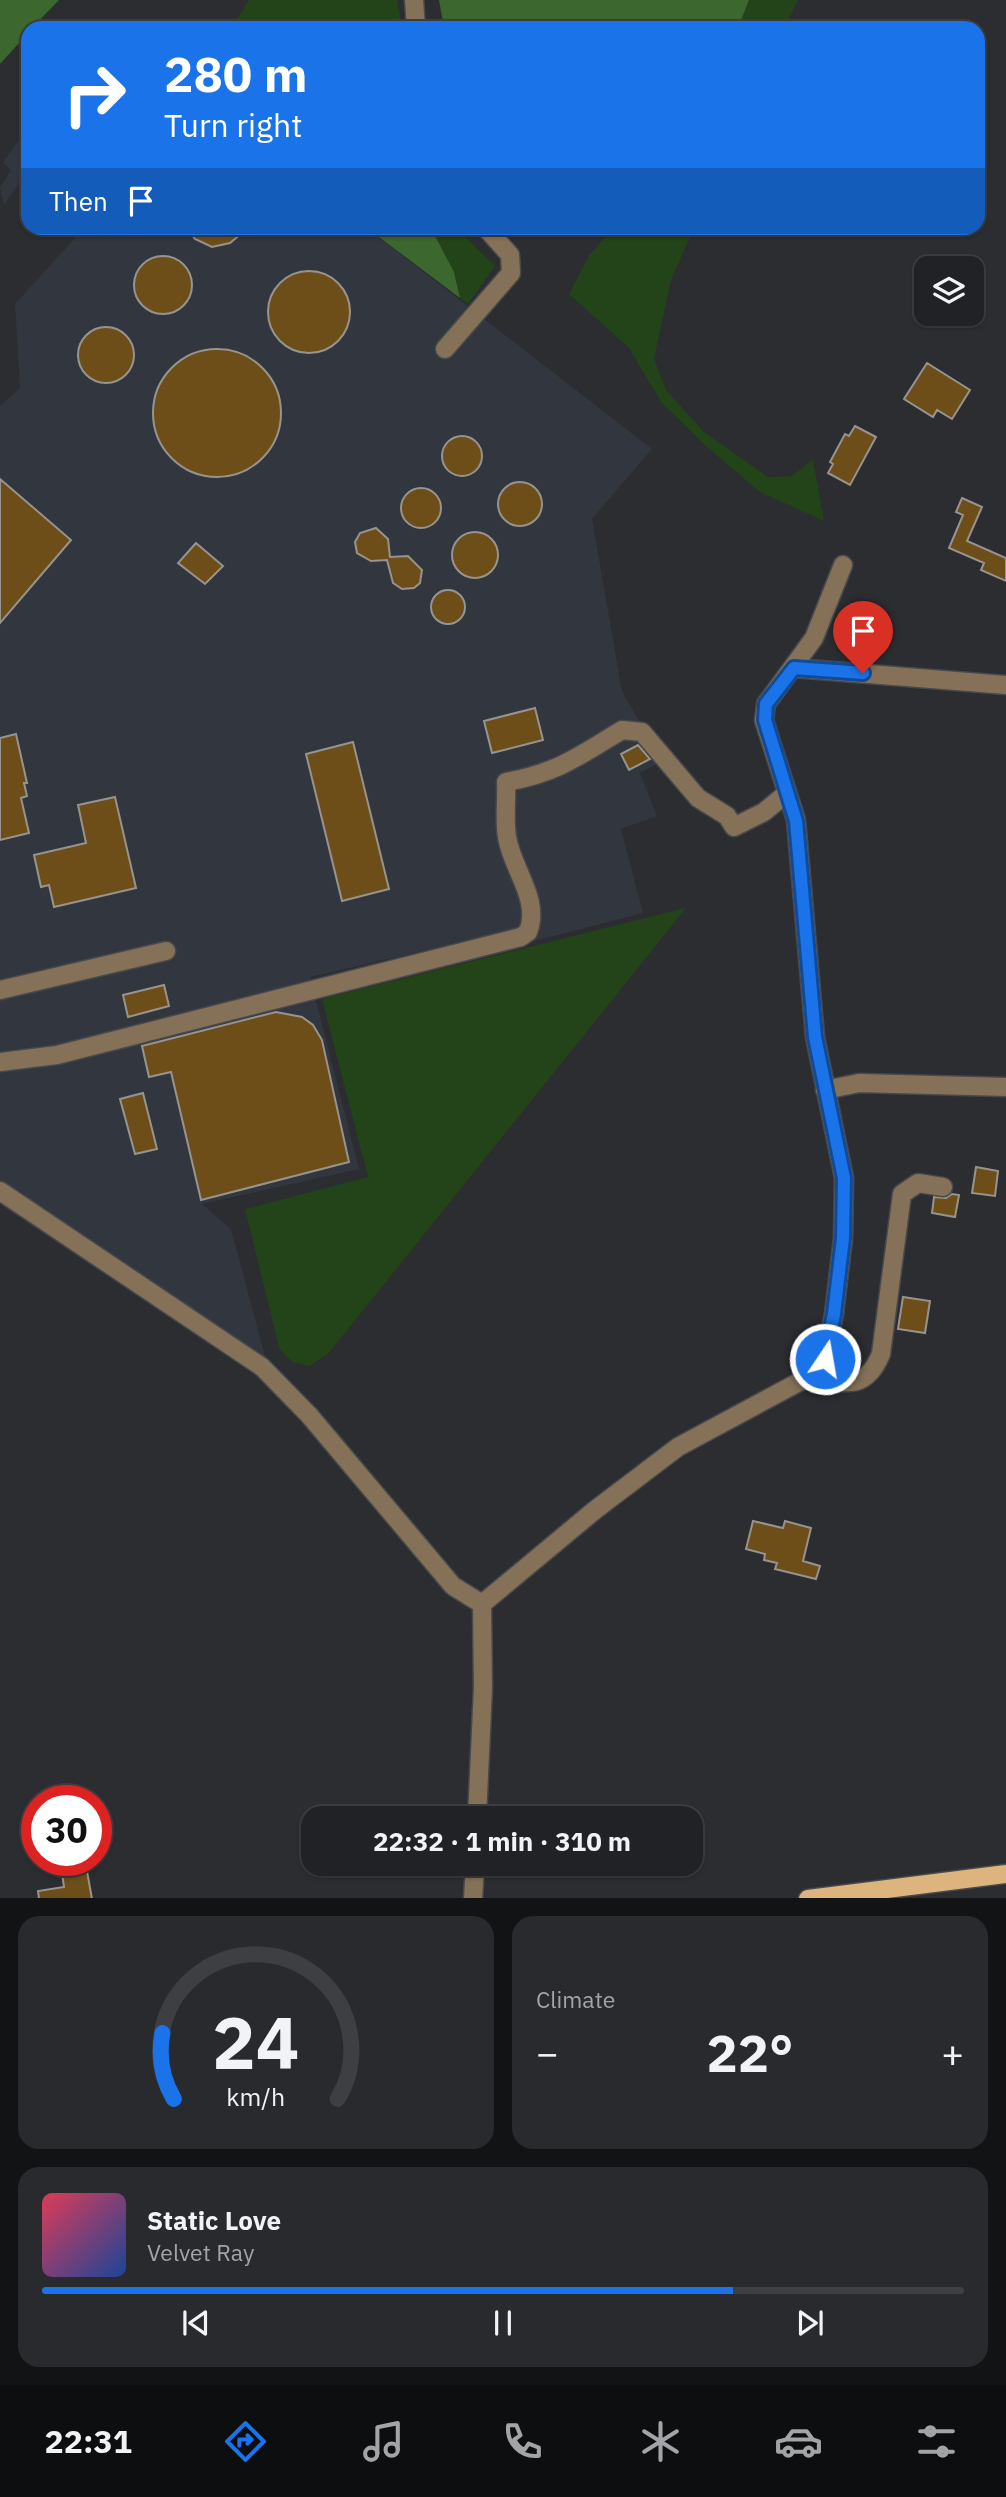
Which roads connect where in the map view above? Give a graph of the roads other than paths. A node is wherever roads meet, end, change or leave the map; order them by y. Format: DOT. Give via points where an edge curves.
graph roads {
  1 [pos="414,0"];
  2 [pos="416,21"];
  3 [pos="492,235"];
  4 [pos="445,349"];
  5 [pos="843,565"];
  6 [pos="794,668"];
  7 [pos="1006,685"];
  8 [pos="787,793"];
  9 [pos="166,951"];
  10 [pos="0,990"];
  11 [pos="0,1062"];
  12 [pos="1006,1087"];
  13 [pos="825,1090"];
  14 [pos="943,1186"];
  15 [pos="0,1191"];
  16 [pos="810,1376"];
  17 [pos="482,1604"];
  18 [pos="478,1806"];
  19 [pos="1006,1874"];
  20 [pos="474,1876"];
  21 [pos="473,1898"];
  22 [pos="816,1898"];
  1 -- 2 [label="street"];
  3 -- 4 [label="street" via="510,255 511,273"];
  5 -- 6 [label="street" via="814,638"];
  6 -- 7 [label="street"];
  6 -- 8 [label="street" via="766,704 765,720"];
  8 -- 11 [label="street" via="764,812 734,827 727,816 698,798 642,732 622,730 542,776 506,782 507,836 533,909 528,932 521,936 57,1055"];
  8 -- 13 [label="street" via="796,821 815,1037"];
  9 -- 10 [label="street"];
  12 -- 13 [label="street" via="859,1083"];
  13 -- 16 [label="street" via="844,1178 843,1238 825,1359"];
  14 -- 16 [label="street" via="918,1183 902,1194 881,1354 873,1374 857,1383"];
  15 -- 17 [label="street" via="262,1367 309,1415 453,1586"];
  16 -- 17 [label="street" via="678,1447"];
  17 -- 18 [label="street"];
  19 -- 22 [label="main road"];
  20 -- 21 [label="street"];
}
